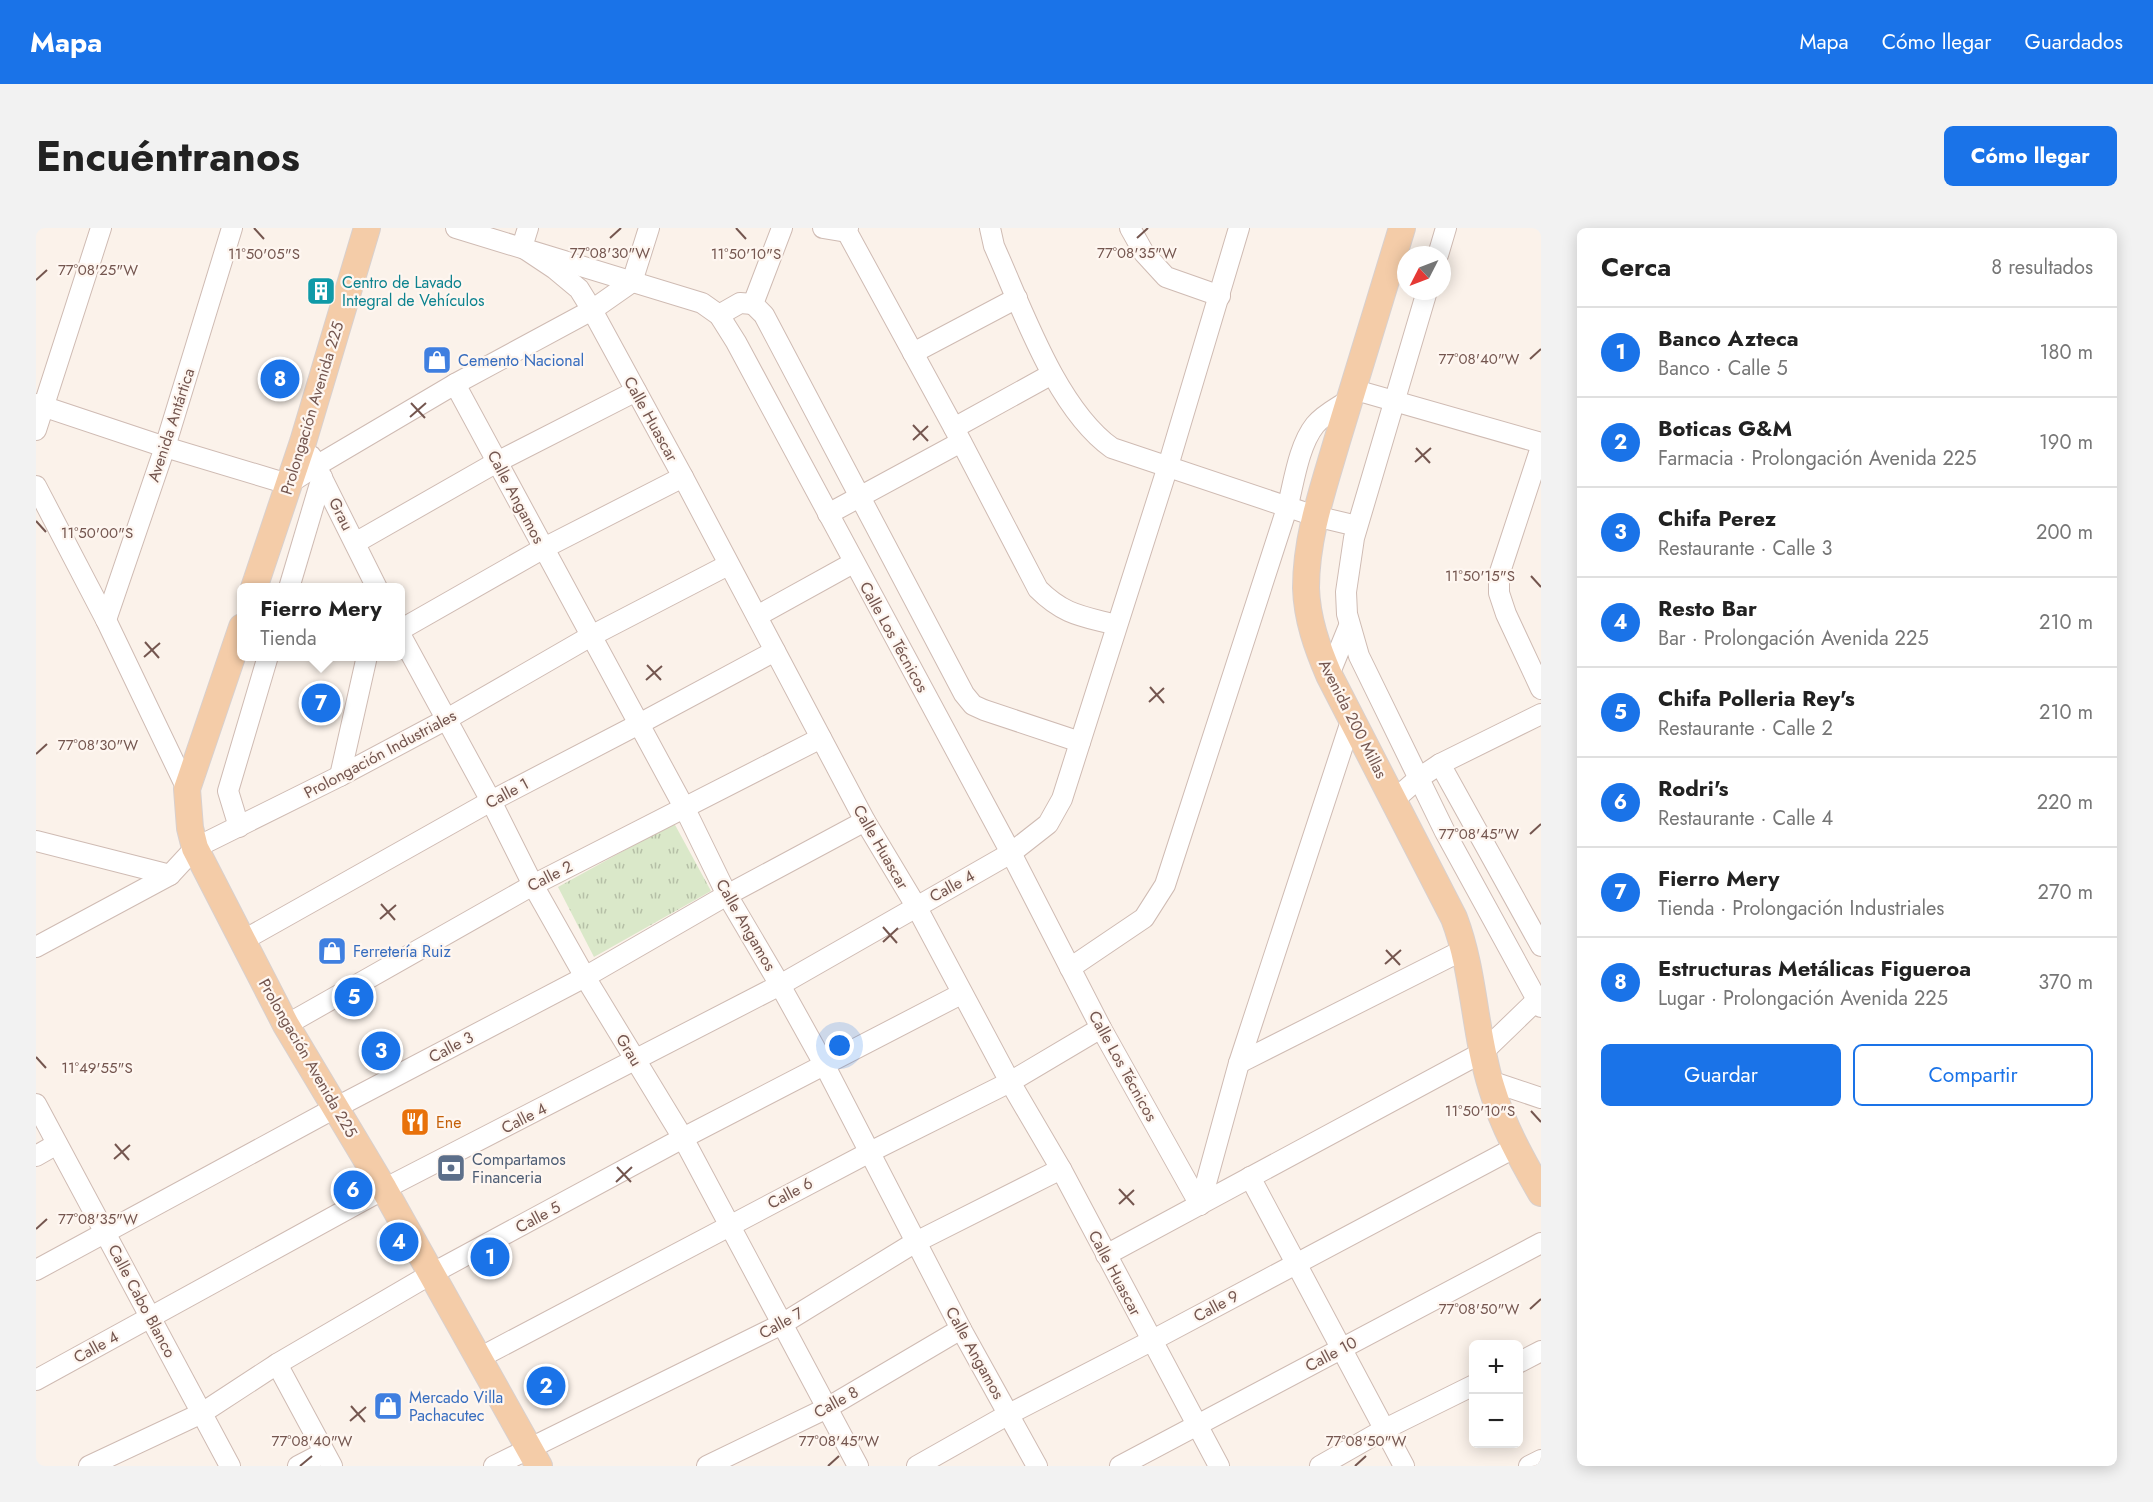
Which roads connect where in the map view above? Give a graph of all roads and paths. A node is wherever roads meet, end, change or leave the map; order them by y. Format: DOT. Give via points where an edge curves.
graph roads {
  1 [pos="101,228"];
  2 [pos="232,228"];
  3 [pos="367,228"];
  4 [pos="456,228"];
  5 [pos="528,228"];
  6 [pos="649,228"];
  7 [pos="782,228"];
  8 [pos="823,228"];
  9 [pos="990,228"];
  10 [pos="1130,228"];
  11 [pos="1239,228"];
  12 [pos="1402,228"];
  13 [pos="1446,228"];
  14 [pos="848,230"];
  15 [pos="1441,246"];
  16 [pos="522,247"];
  17 [pos="632,282"];
  18 [pos="1220,296"];
  19 [pos="1017,298"];
  20 [pos="1424,300"];
  21 [pos="753,304"];
  22 [pos="592,310"];
  23 [pos="719,315"];
  24 [pos="913,352"];
  25 [pos="1052,374"];
  26 [pos="455,384"];
  27 [pos="636,391"];
  28 [pos="1350,394"];
  29 [pos="1394,401"];
  30 [pos="40,405"];
  31 [pos="36,430"];
  32 [pos="958,435"];
  33 [pos="303,441"];
  34 [pos="165,447"];
  35 [pos="1540,455"];
  36 [pos="497,462"];
  37 [pos="1168,466"];
  38 [pos="319,471"];
  39 [pos="683,477"];
  40 [pos="288,484"];
  41 [pos="36,486"];
  42 [pos="861,496"];
  43 [pos="1288,505"];
  44 [pos="828,514"];
  45 [pos="1315,516"];
  46 [pos="1357,526"];
  47 [pos="356,543"];
  48 [pos="544,548"];
  49 [pos="853,563"];
  50 [pos="728,565"];
  51 [pos="256,583"];
  52 [pos="290,583"];
  53 [pos="375,583"];
  54 [pos="757,615"];
  55 [pos="106,620"];
  56 [pos="1116,625"];
  57 [pos="1349,626"];
  58 [pos="405,629"];
  59 [pos="591,636"];
  60 [pos="405,641"];
  61 [pos="237,642"];
  62 [pos="775,651"];
  63 [pos="267,661"];
  64 [pos="367,661"];
  65 [pos="1329,675"];
  66 [pos="1541,689"];
  67 [pos="1541,714"];
  68 [pos="1352,718"];
  69 [pos="447,719"];
  70 [pos="639,724"];
  71 [pos="821,738"];
  72 [pos="1080,742"];
  73 [pos="1440,764"];
  74 [pos="340,776"];
  75 [pos="1419,778"];
  76 [pos="188,789"];
  77 [pos="1394,800"];
  78 [pos="490,801"];
  79 [pos="685,809"];
  80 [pos="865,821"];
  81 [pos="239,827"];
  82 [pos="36,841"];
  83 [pos="195,848"];
  84 [pos="1011,853"];
  85 [pos="170,875"];
  86 [pos="533,885"];
  87 [pos="727,895"];
  88 [pos="916,906"];
  89 [pos="242,941"];
  90 [pos="1541,946"];
  91 [pos="36,947"];
  92 [pos="1465,950"];
  93 [pos="1070,968"];
  94 [pos="585,977"];
  95 [pos="780,985"];
  96 [pos="961,994"];
  97 [pos="1540,1001"];
  98 [pos="286,1025"];
  99 [pos="1101,1028"];
  100 [pos="1483,1052"];
  101 [pos="635,1061"];
  102 [pos="1239,1064"];
  103 [pos="825,1066"];
  104 [pos="1490,1081"];
  105 [pos="1010,1082"];
  106 [pos="1541,1098"];
  107 [pos="36,1104"];
  108 [pos="335,1107"];
  109 [pos="683,1138"];
  110 [pos="57,1144"];
  111 [pos="1516,1148"];
  112 [pos="870,1152"];
  113 [pos="36,1155"];
  114 [pos="1061,1169"];
  115 [pos="1250,1177"];
  116 [pos="384,1189"];
  117 [pos="1541,1193"];
  118 [pos="1200,1205"];
  119 [pos="729,1226"];
  120 [pos="106,1234"];
  121 [pos="914,1243"];
  122 [pos="1541,1243"];
  123 [pos="1106,1255"];
  124 [pos="1297,1263"];
  125 [pos="36,1270"];
  126 [pos="431,1274"];
  127 [pos="150,1317"];
  128 [pos="782,1324"];
  129 [pos="961,1329"];
  130 [pos="1151,1341"];
  131 [pos="1342,1348"];
  132 [pos="1541,1351"];
  133 [pos="479,1358"];
  134 [pos="1523,1360"];
  135 [pos="277,1364"];
  136 [pos="36,1380"];
  137 [pos="1469,1387"];
  138 [pos="827,1408"];
  139 [pos="202,1413"];
  140 [pos="1010,1414"];
  141 [pos="1198,1426"];
  142 [pos="1385,1429"];
  143 [pos="534,1457"];
  144 [pos="327,1459"];
  145 [pos="1541,1460"];
  146 [pos="89,1466"];
  147 [pos="230,1466"];
  148 [pos="298,1466"];
  149 [pos="494,1466"];
  150 [pos="707,1466"];
  151 [pos="858,1466"];
  152 [pos="917,1466"];
  153 [pos="1037,1466"];
  154 [pos="1120,1466"];
  155 [pos="1219,1466"];
  156 [pos="1320,1466"];
  157 [pos="1404,1466"];
  158 [pos="1529,1466"];
  1 -- 30 [label="street"];
  2 -- 34 [label="street, Avenida Antártica"];
  3 -- 33 [label="main road, Prolongación Avenida 225"];
  4 -- 16 [label="street, Calle Los Técnicos"];
  5 -- 16 [label="street"];
  6 -- 17 [label="street"];
  7 -- 21 [label="street"];
  8 -- 14 [label="street"];
  9 -- 19 [label="street"];
  10 -- 18 [label="street" via="1144,253 1166,278"];
  11 -- 18 [label="street, Calle 4"];
  12 -- 28 [label="main road, Avenida 200 Millas"];
  13 -- 15 [label="street"];
  14 -- 24 [label="street"];
  16 -- 17 [label="street, Calle Los Técnicos"];
  16 -- 22 [label="street, Calle Huascar" via="579,289"];
  17 -- 22 [label="street"];
  17 -- 23 [label="street, Calle Los Técnicos" via="702,303"];
  18 -- 37 [label="street, Calle 4"];
  19 -- 24 [label="street"];
  19 -- 25 [label="street"];
  20 -- 29 [label="street"];
  21 -- 23 [label="street" via="740,303"];
  21 -- 42 [label="street" via="764,315"];
  22 -- 26 [label="street"];
  22 -- 27 [label="street, Calle Huascar"];
  23 -- 44 [label="street, Calle Los Técnicos"];
  24 -- 32 [label="street"];
  25 -- 32 [label="street"];
  25 -- 37 [label="street" via="1098,437 1112,448"];
  26 -- 36 [label="street, Calle Angamos"];
  26 -- 38 [label="street"];
  27 -- 36 [label="street"];
  27 -- 39 [label="street, Calle Huascar"];
  28 -- 29 [label="street"];
  28 -- 43 [label="street" via="1309,434"];
  28 -- 45 [label="main road, Avenida 200 Millas"];
  29 -- 35 [label="street"];
  29 -- 46 [label="street"];
  30 -- 31 [label="street"];
  30 -- 34 [label="street"];
  32 -- 42 [label="street"];
  32 -- 56 [label="street" via="1038,589 1067,612"];
  33 -- 38 [label="street, Grau"];
  33 -- 40 [label="main road, Prolongación Avenida 225"];
  34 -- 40 [label="street"];
  34 -- 55 [label="street, Avenida Antártica"];
  35 -- 66 [label="street" via="1499,575 1499,593"];
  36 -- 47 [label="street"];
  36 -- 48 [label="street, Calle Angamos"];
  37 -- 43 [label="street"];
  37 -- 56 [label="street, Calle 4"];
  38 -- 40 [label="street"];
  38 -- 47 [label="street, Grau"];
  38 -- 52 [label="street"];
  39 -- 48 [label="street"];
  39 -- 50 [label="street, Calle Huascar"];
  40 -- 51 [label="main road, Prolongación Avenida 225"];
  41 -- 55 [label="street"];
  42 -- 44 [label="street"];
  42 -- 72 [label="street" via="973,705"];
  43 -- 45 [label="street"];
  43 -- 93 [label="street" via="1166,885 1143,918"];
  44 -- 49 [label="street, Calle Los Técnicos"];
  45 -- 46 [label="street"];
  45 -- 65 [label="main road, Avenida 200 Millas" via="1308,555 1308,614"];
  46 -- 57 [label="street" via="1346,592"];
  47 -- 53 [label="street, Grau"];
  48 -- 58 [label="street"];
  48 -- 59 [label="street, Calle Angamos"];
  49 -- 54 [label="street"];
  49 -- 84 [label="street, Calle Los Técnicos"];
  50 -- 54 [label="street, Calle Huascar"];
  50 -- 59 [label="street, Prolongación Industriales"];
  54 -- 62 [label="street, Calle Huascar"];
  55 -- 76 [label="street"];
  56 -- 72 [label="street, Calle 4"];
  57 -- 65 [label="street"];
  57 -- 75 [label="street" via="1359,656"];
  59 -- 69 [label="street, Prolongación Industriales"];
  59 -- 70 [label="street, Calle Angamos"];
  60 -- 69 [label="street, Grau"];
  61 -- 76 [label="main road, Prolongación Avenida 225"];
  62 -- 70 [label="street, Calle 1"];
  62 -- 71 [label="street, Calle Huascar"];
  63 -- 81 [label="street" via="228,791"];
  64 -- 74 [label="street"];
  65 -- 68 [label="main road, Avenida 200 Millas"];
  67 -- 73 [label="street"];
  68 -- 77 [label="main road, Avenida 200 Millas"];
  68 -- 102 [label="street"];
  69 -- 74 [label="street, Prolongación Industriales"];
  69 -- 78 [label="street, Grau"];
  70 -- 78 [label="street, Calle 1"];
  70 -- 79 [label="street, Calle Angamos"];
  71 -- 79 [label="street, Calle 2"];
  71 -- 80 [label="street, Calle Huascar"];
  72 -- 84 [label="street, Calle 4" via="1062,799 1048,824"];
  73 -- 75 [label="street"];
  73 -- 90 [label="street"];
  74 -- 81 [label="street, Prolongación Industriales"];
  75 -- 77 [label="street"];
  75 -- 97 [label="street"];
  76 -- 83 [label="main road, Prolongación Avenida 225"];
  77 -- 92 [label="main road, Avenida 200 Millas" via="1455,918"];
  78 -- 86 [label="street, Grau"];
  78 -- 89 [label="street, Calle 1"];
  79 -- 86 [label="street, Calle 2"];
  79 -- 87 [label="street, Calle Angamos"];
  80 -- 87 [label="street, Calle 3"];
  80 -- 88 [label="street, Calle Huascar"];
  81 -- 83 [label="street, Prolongación Industriales"];
  82 -- 85 [label="street"];
  83 -- 85 [label="street, Prolongación Industriales"];
  83 -- 89 [label="main road, Prolongación Avenida 225"];
  84 -- 88 [label="street, Calle 4"];
  84 -- 93 [label="street, Calle Los Técnicos"];
  85 -- 91 [label="street, Prolongación Industriales"];
  86 -- 94 [label="street, Grau"];
  86 -- 98 [label="street, Calle 2"];
  87 -- 94 [label="street, Calle 3"];
  87 -- 95 [label="street, Calle Angamos"];
  88 -- 95 [label="street, Calle 4"];
  88 -- 96 [label="street, Calle Huascar"];
  89 -- 98 [label="main road, Prolongación Avenida 225"];
  92 -- 100 [label="main road, Avenida 200 Millas"];
  92 -- 102 [label="street"];
  93 -- 99 [label="street, Calle Los Técnicos"];
  94 -- 101 [label="street, Grau"];
  94 -- 108 [label="street, Calle 3"];
  95 -- 101 [label="street, Calle 4"];
  95 -- 103 [label="street, Calle Angamos"];
  96 -- 103 [label="street, Calle 5"];
  96 -- 105 [label="street, Calle Huascar"];
  97 -- 100 [label="street"];
  98 -- 108 [label="main road, Prolongación Avenida 225"];
  99 -- 105 [label="street, Calle 6"];
  99 -- 118 [label="street, Calle Los Técnicos"];
  100 -- 104 [label="main road, Avenida 200 Millas"];
  100 -- 115 [label="street"];
  101 -- 109 [label="street, Grau"];
  101 -- 116 [label="street, Calle 4"];
  102 -- 118 [label="street"];
  103 -- 109 [label="street, Calle 5"];
  103 -- 112 [label="street, Calle Angamos"];
  104 -- 106 [label="street"];
  104 -- 111 [label="main road, Avenida 200 Millas"];
  105 -- 112 [label="street, Calle 6"];
  105 -- 114 [label="street, Calle Huascar"];
  107 -- 110 [label="street, Calle Cabo Blanco"];
  108 -- 116 [label="main road, Prolongación Avenida 225"];
  108 -- 120 [label="street, Calle 3"];
  109 -- 119 [label="street, Grau"];
  109 -- 126 [label="street, Calle 5"];
  110 -- 113 [label="street"];
  110 -- 120 [label="street, Calle Cabo Blanco"];
  111 -- 117 [label="main road, Avenida 200 Millas"];
  111 -- 124 [label="street, Calle 9"];
  112 -- 119 [label="street, Calle 6"];
  112 -- 121 [label="street, Calle Angamos"];
  114 -- 121 [label="street, Calle 7"];
  114 -- 123 [label="street, Calle Huascar"];
  115 -- 118 [label="street"];
  115 -- 124 [label="street"];
  116 -- 126 [label="main road, Prolongación Avenida 225"];
  116 -- 127 [label="street, Calle 4"];
  118 -- 123 [label="street"];
  119 -- 128 [label="street, Grau"];
  119 -- 133 [label="street, Calle 6"];
  120 -- 125 [label="street, Calle 3"];
  120 -- 127 [label="street, Calle Cabo Blanco"];
  121 -- 128 [label="street, Calle 7"];
  121 -- 129 [label="street, Calle Angamos"];
  122 -- 131 [label="street, Calle 10"];
  123 -- 130 [label="street, Calle Huascar"];
  124 -- 130 [label="street, Calle 9"];
  124 -- 131 [label="street"];
  126 -- 133 [label="main road, Prolongación Avenida 225"];
  126 -- 135 [label="street, Calle 5"];
  127 -- 136 [label="street, Calle 4"];
  127 -- 139 [label="street, Calle Cabo Blanco"];
  128 -- 138 [label="street, Grau"];
  128 -- 143 [label="street, Calle 7"];
  129 -- 138 [label="street, Calle 8"];
  129 -- 140 [label="street, Calle Angamos"];
  130 -- 140 [label="street, Calle 9"];
  130 -- 141 [label="street, Calle Huascar"];
  131 -- 141 [label="street, Calle 10"];
  131 -- 142 [label="street"];
  132 -- 134 [label="street"];
  133 -- 143 [label="main road, Prolongación Avenida 225"];
  135 -- 139 [label="street, Calle 5"];
  135 -- 144 [label="street"];
  137 -- 142 [label="street"];
  138 -- 150 [label="street, Calle 8"];
  138 -- 151 [label="street, Grau"];
  139 -- 146 [label="street, Calle 5"];
  139 -- 147 [label="street, Calle Cabo Blanco"];
  140 -- 152 [label="street, Calle 9"];
  140 -- 153 [label="street, Calle Angamos"];
  141 -- 154 [label="street, Calle 10"];
  141 -- 155 [label="street, Calle Huascar"];
  142 -- 156 [label="street"];
  142 -- 157 [label="street"];
  143 -- 149 [label="street, Calle 7"];
  144 -- 148 [label="street"];
  145 -- 158 [label="street"];
}
